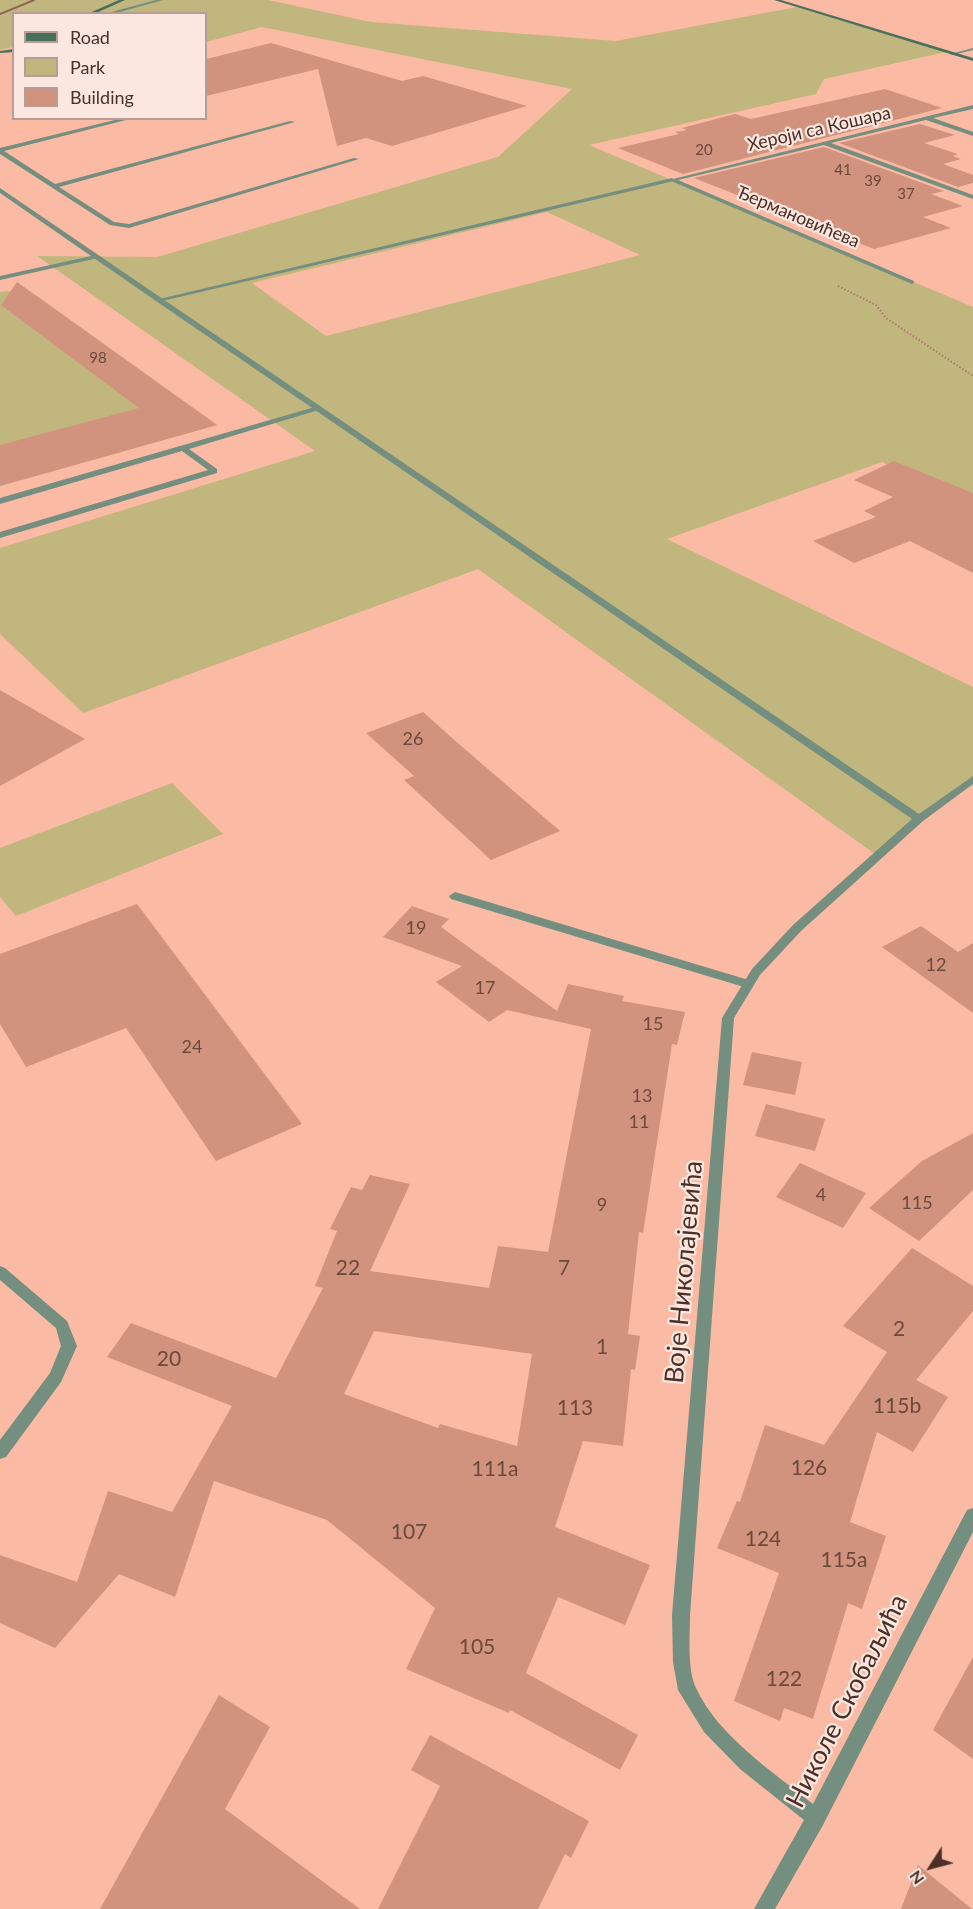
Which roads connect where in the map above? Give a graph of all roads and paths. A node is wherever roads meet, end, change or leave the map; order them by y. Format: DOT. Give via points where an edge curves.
graph roads {
  1 [pos="123,0"];
  2 [pos="161,0"];
  3 [pos="776,0"];
  4 [pos="94,12"];
  5 [pos="114,12"];
  6 [pos="973,49"];
  7 [pos="952,54"];
  8 [pos="973,60"];
  9 [pos="973,107"];
  10 [pos="926,118"];
  11 [pos="124,120"];
  12 [pos="292,122"];
  13 [pos="973,134"];
  14 [pos="824,142"];
  15 [pos="0,150"];
  16 [pos="356,159"];
  17 [pos="672,180"];
  18 [pos="54,186"];
  19 [pos="0,190"];
  20 [pos="973,197"];
  21 [pos="96,257"];
  22 [pos="0,278"];
  23 [pos="912,282"];
  24 [pos="838,286"];
  25 [pos="158,300"];
  26 [pos="973,376"];
  27 [pos="318,409"];
  28 [pos="183,448"];
  29 [pos="0,501"];
  30 [pos="0,535"];
  31 [pos="973,779"];
  32 [pos="919,819"];
  33 [pos="455,896"];
  34 [pos="748,984"];
  35 [pos="0,1272"];
  36 [pos="0,1452"];
  37 [pos="972,1519"];
  38 [pos="816,1818"];
  39 [pos="764,1909"];
  1 -- 4 [label="main road"];
  2 -- 5 [label="street"];
  3 -- 7 [label="main road"];
  6 -- 7 [label="street"];
  7 -- 8 [label="main road"];
  9 -- 10 [label="street, Хероји са Кошара"];
  10 -- 13 [label="street"];
  10 -- 14 [label="street, Хероји са Кошара"];
  11 -- 15 [label="street"];
  12 -- 18 [label="street"];
  14 -- 17 [label="street, Хероји са Кошара"];
  14 -- 20 [label="street"];
  15 -- 18 [label="street"];
  16 -- 18 [label="street" via="129,226 112,224"];
  17 -- 23 [label="street, Ђермановићева"];
  17 -- 25 [label="street, Хероји са Кошара"];
  19 -- 21 [label="street"];
  21 -- 22 [label="street"];
  21 -- 25 [label="street"];
  24 -- 26 [label="path" via="876,305 886,318"];
  25 -- 27 [label="street"];
  27 -- 28 [label="street"];
  27 -- 32 [label="street"];
  28 -- 29 [label="street"];
  28 -- 30 [label="street" via="214,471"];
  31 -- 32 [label="street, Воје Николајевића"];
  32 -- 34 [label="street, Воје Николајевића" via="796,928"];
  33 -- 34 [label="street"];
  34 -- 38 [label="street, Воје Николајевића" via="728,1018 681,1615 682,1662 687,1690 710,1726 746,1763"];
  35 -- 36 [label="street" via="62,1325 69,1346 56,1377"];
  37 -- 38 [label="street, Николе Скобаљића"];
  38 -- 39 [label="street, Николе Скобаљића"];
}
